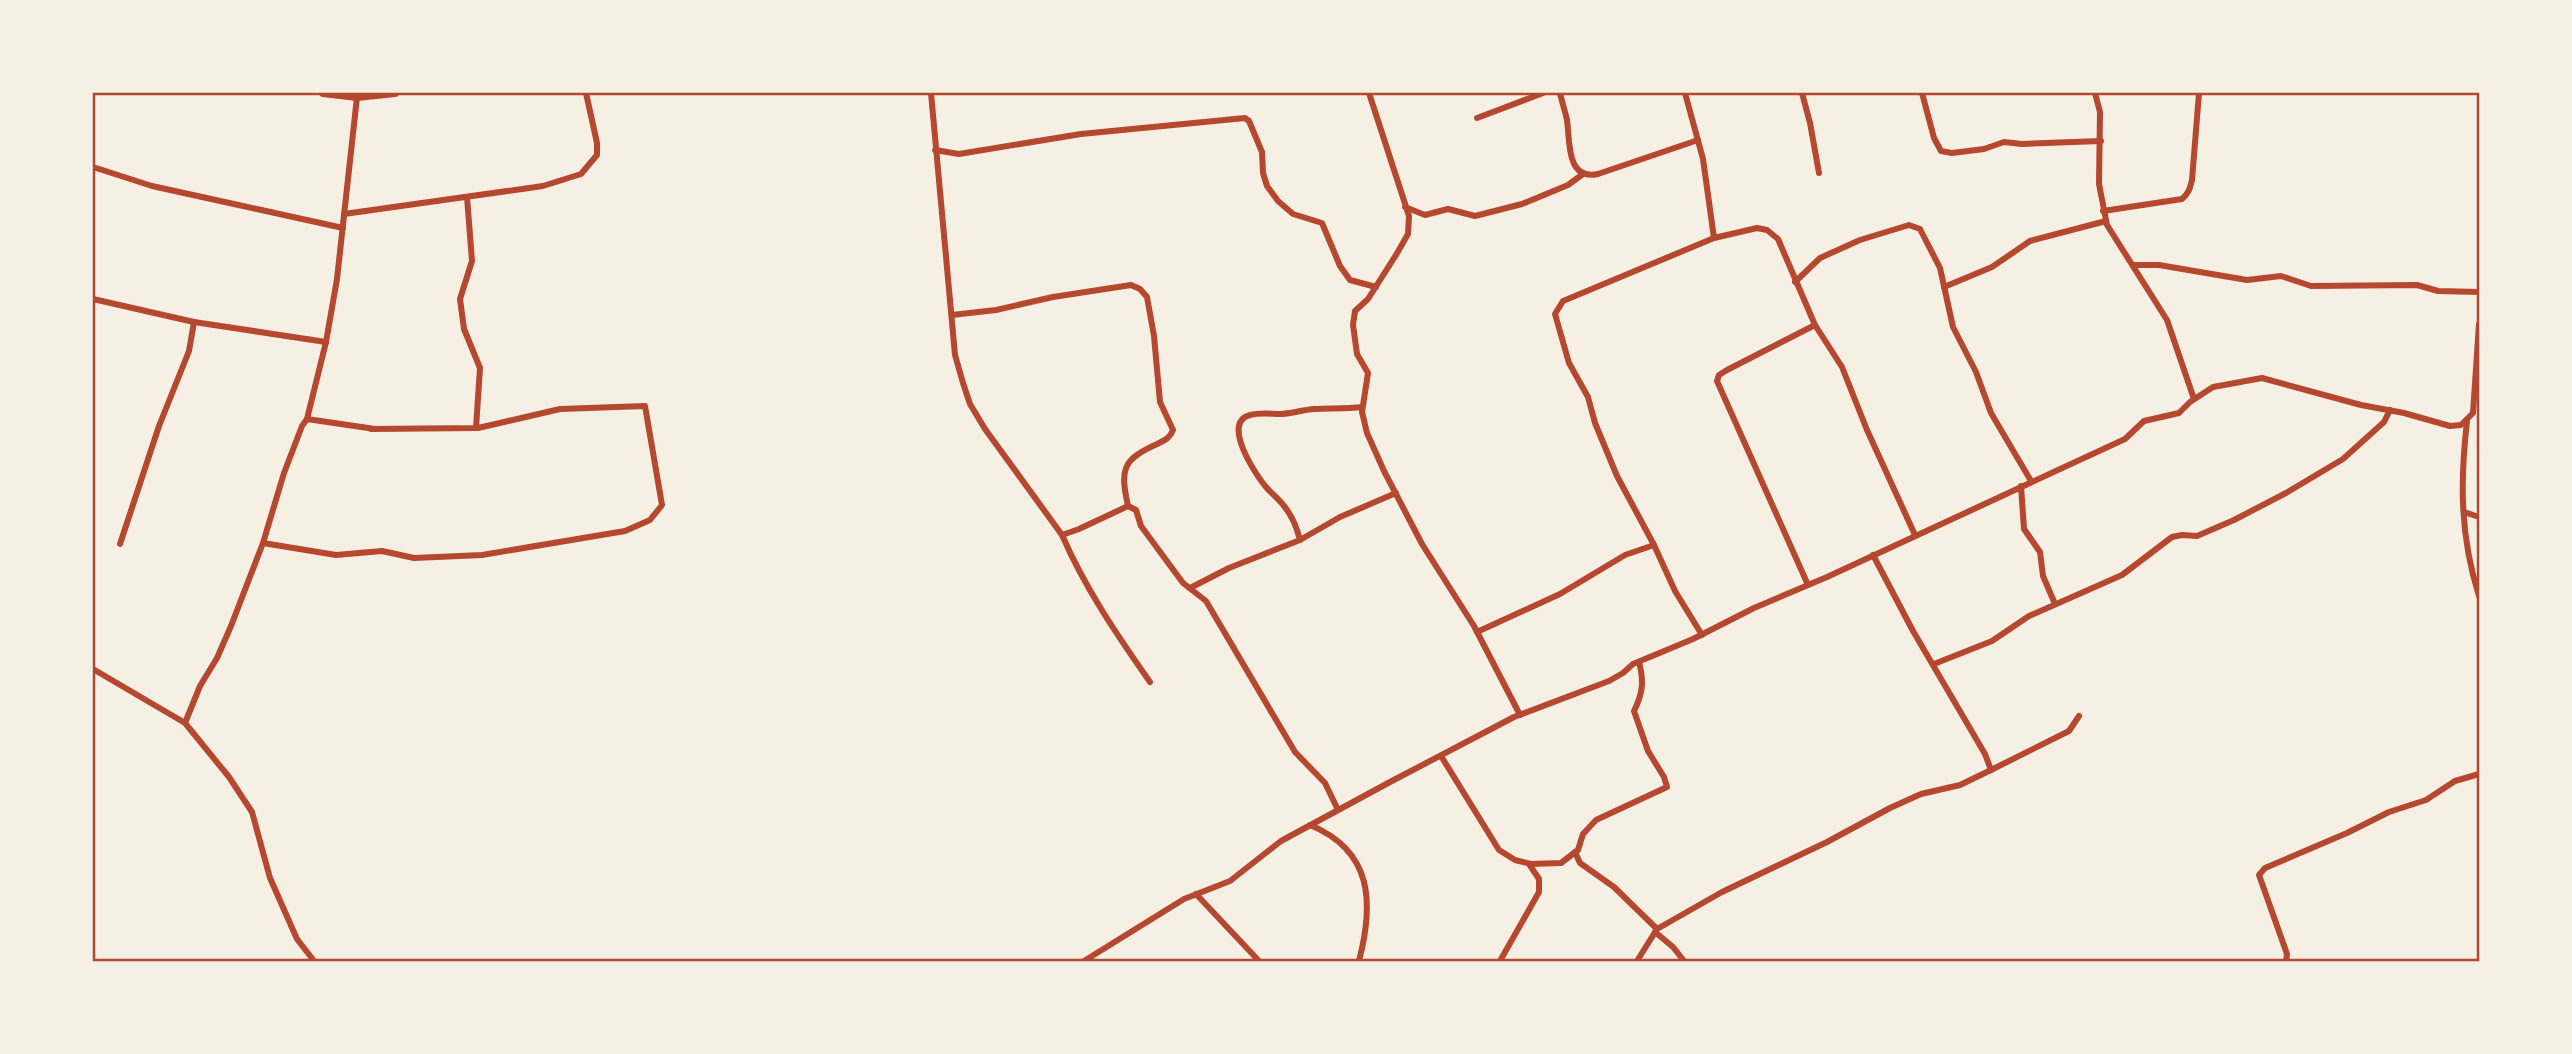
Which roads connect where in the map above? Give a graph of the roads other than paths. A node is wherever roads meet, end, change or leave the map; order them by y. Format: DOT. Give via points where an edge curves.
graph roads {
  1 [pos="323,93"];
  2 [pos="395,93"];
  3 [pos="586,93"];
  4 [pos="931,93"];
  5 [pos="1369,93"];
  6 [pos="1543,93"];
  7 [pos="1560,93"];
  8 [pos="1685,93"];
  9 [pos="1801,93"];
  10 [pos="1922,93"];
  11 [pos="2095,93"];
  12 [pos="2199,93"];
  13 [pos="358,97"];
  14 [pos="1477,118"];
  15 [pos="1698,140"];
  16 [pos="2101,141"];
  17 [pos="935,150"];
  18 [pos="93,167"];
  19 [pos="1819,173"];
  20 [pos="1583,174"];
  21 [pos="467,197"];
  22 [pos="1405,207"];
  23 [pos="2103,211"];
  24 [pos="344,214"];
  25 [pos="2106,221"];
  26 [pos="343,228"];
  27 [pos="1714,239"];
  28 [pos="2134,265"];
  29 [pos="1795,282"];
  30 [pos="1376,287"];
  31 [pos="1944,287"];
  32 [pos="2479,292"];
  33 [pos="93,299"];
  34 [pos="952,315"];
  35 [pos="194,322"];
  36 [pos="2479,324"];
  37 [pos="1815,325"];
  38 [pos="326,342"];
  39 [pos="2194,399"];
  40 [pos="1362,407"];
  41 [pos="2389,410"];
  42 [pos="307,419"];
  43 [pos="2467,421"];
  44 [pos="478,428"];
  45 [pos="2031,481"];
  46 [pos="2021,486"];
  47 [pos="1396,494"];
  48 [pos="1128,506"];
  49 [pos="2464,512"];
  50 [pos="2479,517"];
  51 [pos="1062,535"];
  52 [pos="1915,535"];
  53 [pos="1300,540"];
  54 [pos="263,543"];
  55 [pos="120,544"];
  56 [pos="1654,545"];
  57 [pos="1873,555"];
  58 [pos="1808,585"];
  59 [pos="1190,588"];
  60 [pos="2479,596"];
  61 [pos="2055,604"];
  62 [pos="1477,632"];
  63 [pos="1702,635"];
  64 [pos="1639,662"];
  65 [pos="1934,664"];
  66 [pos="93,669"];
  67 [pos="1150,682"];
  68 [pos="1520,715"];
  69 [pos="2079,716"];
  70 [pos="185,723"];
  71 [pos="1441,756"];
  72 [pos="1991,770"];
  73 [pos="2479,774"];
  74 [pos="1338,810"];
  75 [pos="1310,825"];
  76 [pos="1575,852"];
  77 [pos="1529,863"];
  78 [pos="1196,894"];
  79 [pos="1656,930"];
  80 [pos="314,961"];
  81 [pos="1084,961"];
  82 [pos="1259,961"];
  83 [pos="1359,961"];
  84 [pos="1500,961"];
  85 [pos="1637,961"];
  86 [pos="1684,961"];
  87 [pos="2286,961"];
  1 -- 13 [label="street"];
  2 -- 13 [label="street"];
  3 -- 21 [label="street" via="597,143 597,155 588,168 543,186"];
  4 -- 17 [label="street"];
  5 -- 22 [label="street"];
  6 -- 14 [label="street"];
  7 -- 20 [label="street" via="1569,153"];
  8 -- 15 [label="street"];
  9 -- 19 [label="street"];
  10 -- 16 [label="street" via="1934,138 1941,151 1948,153 2004,142"];
  11 -- 16 [label="street"];
  12 -- 23 [label="street" via="2187,195"];
  13 -- 24 [label="street"];
  15 -- 20 [label="street" via="1598,174"];
  15 -- 27 [label="street"];
  16 -- 23 [label="street"];
  17 -- 30 [label="street" via="959,153 1081,134 1245,118 1262,152 1267,186 1278,201 1293,214 1322,223 1350,281"];
  17 -- 34 [label="street"];
  18 -- 26 [label="street" via="152,186"];
  20 -- 22 [label="street" via="1522,204 1475,216 1448,209 1425,215"];
  21 -- 24 [label="street"];
  21 -- 44 [label="street" via="472,261 460,313 480,368"];
  22 -- 30 [label="street" via="1408,234"];
  23 -- 25 [label="street"];
  24 -- 26 [label="street"];
  25 -- 28 [label="street"];
  25 -- 31 [label="street" via="2030,241 1992,267"];
  26 -- 38 [label="street"];
  27 -- 29 [label="street" via="1757,228 1767,230 1778,239"];
  27 -- 56 [label="street" via="1563,301 1555,314 1569,363 1588,397 1617,476"];
  28 -- 32 [label="street" via="2247,280 2281,276 2311,286 2417,285 2438,291"];
  28 -- 39 [label="street" via="2166,320"];
  29 -- 31 [label="street" via="1821,258 1909,225 1926,236"];
  29 -- 37 [label="street"];
  30 -- 40 [label="street" via="1356,311 1353,325 1357,354 1368,373"];
  31 -- 45 [label="street" via="1953,327 1992,414"];
  33 -- 35 [label="street"];
  34 -- 48 [label="street" via="1131,285 1140,289 1147,297 1154,336 1160,402 1173,430 1167,439 1135,454 1128,463 1124,485"];
  34 -- 51 [label="street" via="956,355 970,404"];
  35 -- 38 [label="street"];
  35 -- 55 [label="street" via="189,351"];
  36 -- 43 [label="street" via="2473,413"];
  37 -- 52 [label="street" via="1842,367"];
  37 -- 58 [label="street" via="1727,370 1717,381"];
  38 -- 42 [label="street"];
  39 -- 41 [label="street" via="2213,387 2262,379"];
  39 -- 45 [label="street" via="2179,413 2150,418 2125,439"];
  40 -- 47 [label="street" via="1367,433"];
  40 -- 53 [label="street" via="1260,413 1240,420 1240,442 1248,461 1296,524"];
  41 -- 43 [label="street" via="2450,426"];
  41 -- 61 [label="street" via="2384,422 2343,459 2286,493 2197,536 2172,537 2122,575"];
  42 -- 44 [label="street" via="371,429"];
  42 -- 54 [label="street" via="284,473"];
  43 -- 49 [label="street" via="2461,472"];
  44 -- 54 [label="street" via="560,409 645,405 662,505 650,520 625,531 482,555 414,558 382,551 336,555"];
  45 -- 46 [label="street"];
  46 -- 52 [label="street"];
  46 -- 61 [label="street" via="2024,529 2040,552 2043,576"];
  47 -- 53 [label="street"];
  47 -- 62 [label="street"];
  48 -- 51 [label="street"];
  48 -- 59 [label="street" via="1136,510 1141,526"];
  49 -- 50 [label="street"];
  49 -- 60 [label="street"];
  51 -- 67 [label="street" via="1108,620"];
  52 -- 57 [label="street"];
  53 -- 59 [label="street"];
  54 -- 70 [label="street" via="217,658"];
  56 -- 62 [label="street" via="1625,555 1560,594"];
  56 -- 63 [label="street"];
  57 -- 58 [label="street"];
  57 -- 65 [label="street"];
  58 -- 63 [label="street"];
  59 -- 74 [label="street" via="1206,601 1294,752 1325,783"];
  61 -- 65 [label="street" via="1992,641"];
  62 -- 68 [label="street"];
  63 -- 64 [label="street"];
  64 -- 68 [label="street" via="1609,681"];
  64 -- 76 [label="street" via="1642,697 1634,711 1667,787 1596,820"];
  65 -- 72 [label="street"];
  66 -- 70 [label="street"];
  68 -- 71 [label="street"];
  69 -- 72 [label="street" via="2069,731"];
  70 -- 80 [label="street" via="253,812 270,878 297,939"];
  71 -- 74 [label="street"];
  71 -- 77 [label="street" via="1499,850"];
  72 -- 79 [label="street" via="1890,808"];
  73 -- 87 [label="street" via="2265,868 2259,875"];
  74 -- 75 [label="street"];
  75 -- 78 [label="street" via="1281,841 1230,881"];
  75 -- 83 [label="street" via="1340,840 1367,887 1366,935"];
  76 -- 77 [label="street" via="1562,863"];
  76 -- 79 [label="street" via="1580,863 1614,887"];
  77 -- 84 [label="street" via="1539,879 1539,892"];
  78 -- 81 [label="street"];
  78 -- 82 [label="street"];
  79 -- 85 [label="street"];
  79 -- 86 [label="street"];
}
